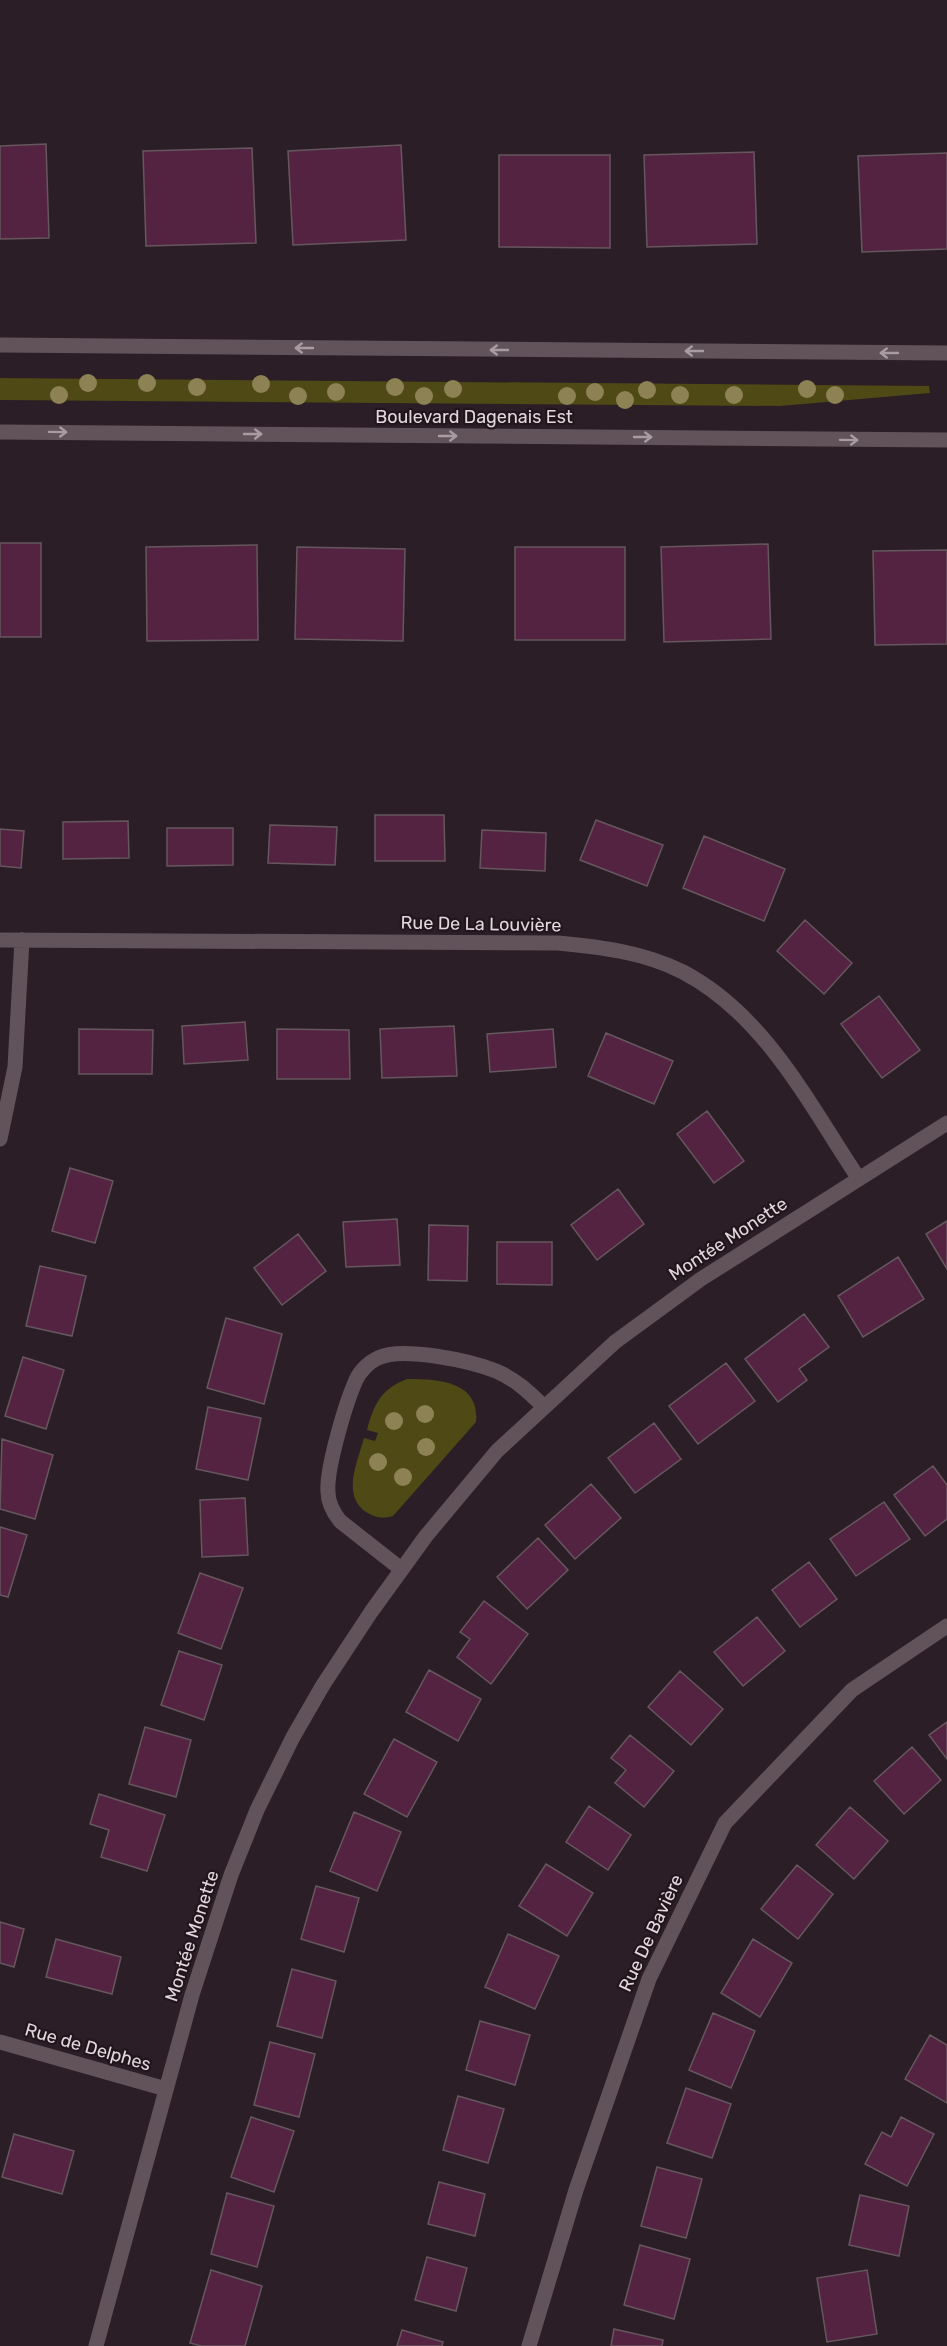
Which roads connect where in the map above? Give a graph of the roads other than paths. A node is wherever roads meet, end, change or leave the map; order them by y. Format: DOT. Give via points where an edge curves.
graph roads {
  1 [pos="0,345"];
  2 [pos="947,353"];
  3 [pos="0,432"];
  4 [pos="947,440"];
  5 [pos="0,940"];
  6 [pos="22,940"];
  7 [pos="947,1123"];
  8 [pos="0,1139"];
  9 [pos="859,1179"];
  10 [pos="543,1406"];
  11 [pos="400,1569"];
  12 [pos="947,1626"];
  13 [pos="0,2042"];
  14 [pos="166,2089"];
  15 [pos="96,2346"];
  16 [pos="529,2346"];
  2 -- 1 [label="street, one-way"];
  3 -- 4 [label="street, Boulevard Dagenais Est, one-way"];
  5 -- 6 [label="street, Rue De La Louvière"];
  6 -- 8 [label="street" via="15,1067"];
  6 -- 9 [label="street, Rue De La Louvière" via="558,943 602,947 643,957 681,971 740,1012 785,1067"];
  7 -- 9 [label="street, Montée Monette"];
  9 -- 10 [label="street, Montée Monette" via="657,1310"];
  10 -- 11 [label="street, Montée Monette" via="483,1467"];
  10 -- 11 [label="street" via="510,1378 460,1362 398,1353 378,1358 362,1371 329,1474 328,1494 340,1521"];
  11 -- 14 [label="street, Montée Monette" via="323,1684 257,1810 224,1895"];
  12 -- 16 [label="street, Rue De Bavière" via="852,1690 725,1823 648,1979 576,2190"];
  13 -- 14 [label="street, Rue de Delphes"];
  14 -- 15 [label="street, Montée Monette"];
}
